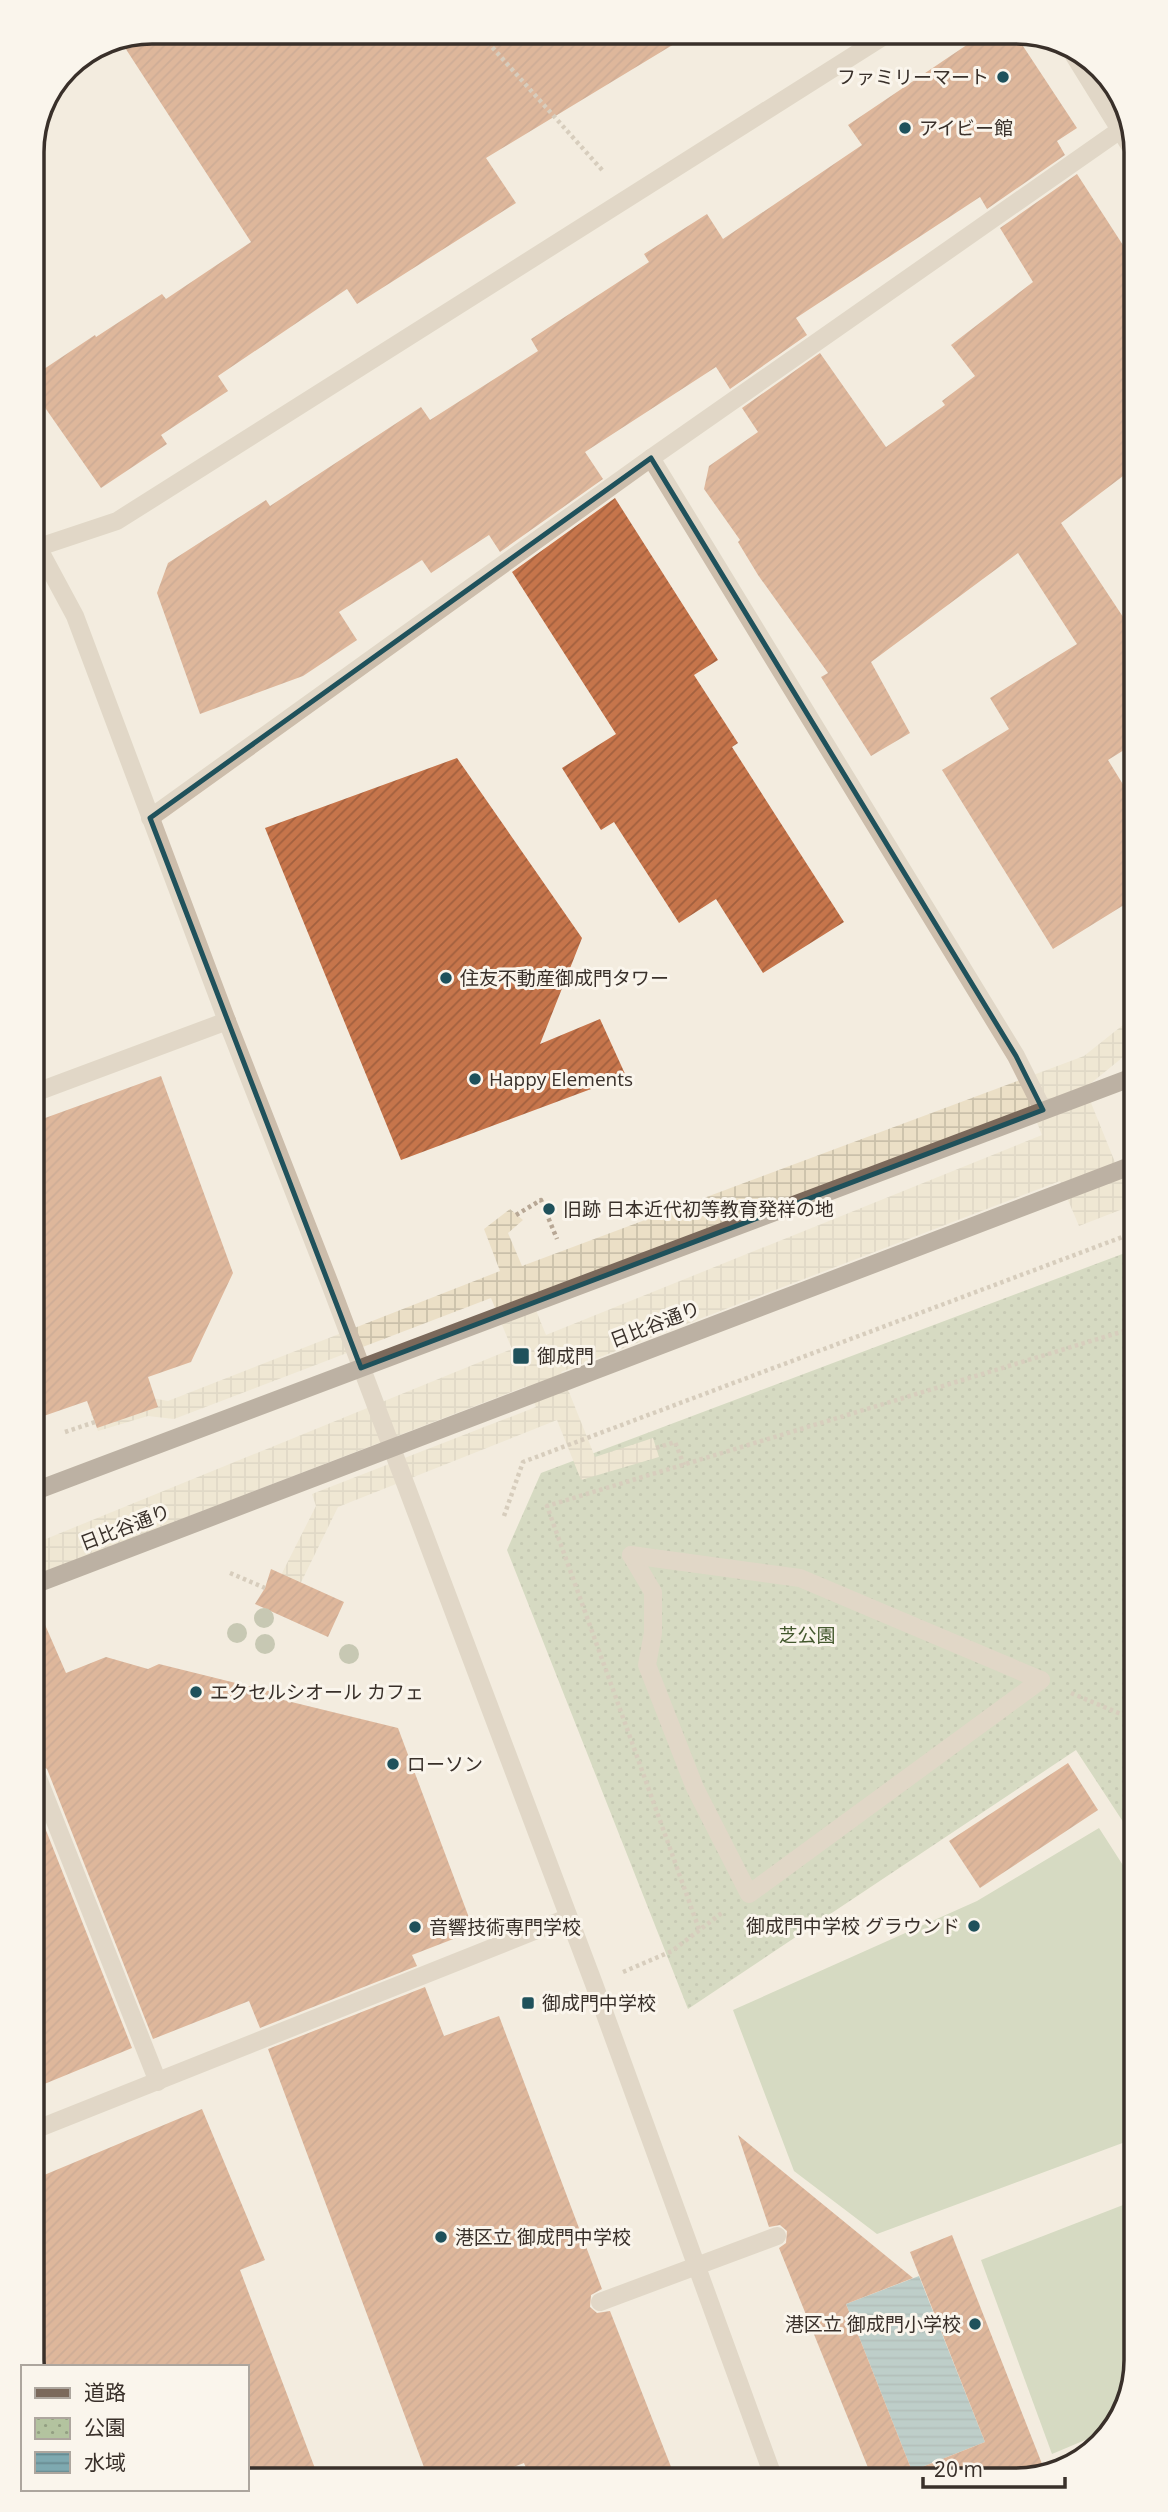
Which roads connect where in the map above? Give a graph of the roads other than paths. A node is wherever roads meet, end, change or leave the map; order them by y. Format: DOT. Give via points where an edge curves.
graph roads {
  1 [pos="872,44"];
  2 [pos="1097,80"];
  3 [pos="1120,130"];
  4 [pos="1122,133"];
  5 [pos="651,458"];
  6 [pos="44,542"];
  7 [pos="44,561"];
  8 [pos="150,818"];
  9 [pos="227,1021"];
  10 [pos="1124,1080"];
  11 [pos="44,1089"];
  12 [pos="1043,1110"];
  13 [pos="1124,1168"];
  14 [pos="361,1368"];
  15 [pos="391,1446"];
  16 [pos="44,1488"];
  17 [pos="44,1581"];
  18 [pos="44,1793"];
  19 [pos="750,1894"];
  20 [pos="566,1918"];
  21 [pos="158,2082"];
  22 [pos="44,2126"];
  23 [pos="777,2236"];
  24 [pos="600,2302"];
  25 [pos="770,2468"];
  1 -- 6 [label="street" via="117,521"];
  2 -- 3 [label="street"];
  3 -- 4 [label="street"];
  3 -- 5 [label="street"];
  5 -- 8 [label="street"];
  5 -- 12 [label="street" via="1016,1056"];
  7 -- 8 [label="street" via="75,616"];
  8 -- 9 [label="street"];
  9 -- 11 [label="street"];
  9 -- 14 [label="street"];
  10 -- 12 [label="main road"];
  12 -- 14 [label="main road"];
  13 -- 15 [label="main road, 日比谷通り"];
  14 -- 15 [label="street"];
  14 -- 16 [label="main road"];
  15 -- 17 [label="main road, 日比谷通り"];
  15 -- 20 [label="street"];
  18 -- 21 [label="street"];
  19 -- 19 [label="street" via="695,1788 647,1665 653,1591 631,1555 800,1578 1041,1680"];
  20 -- 21 [label="street"];
  20 -- 25 [label="street"];
  21 -- 22 [label="street"];
  23 -- 24 [label="street, bridge"];
}
